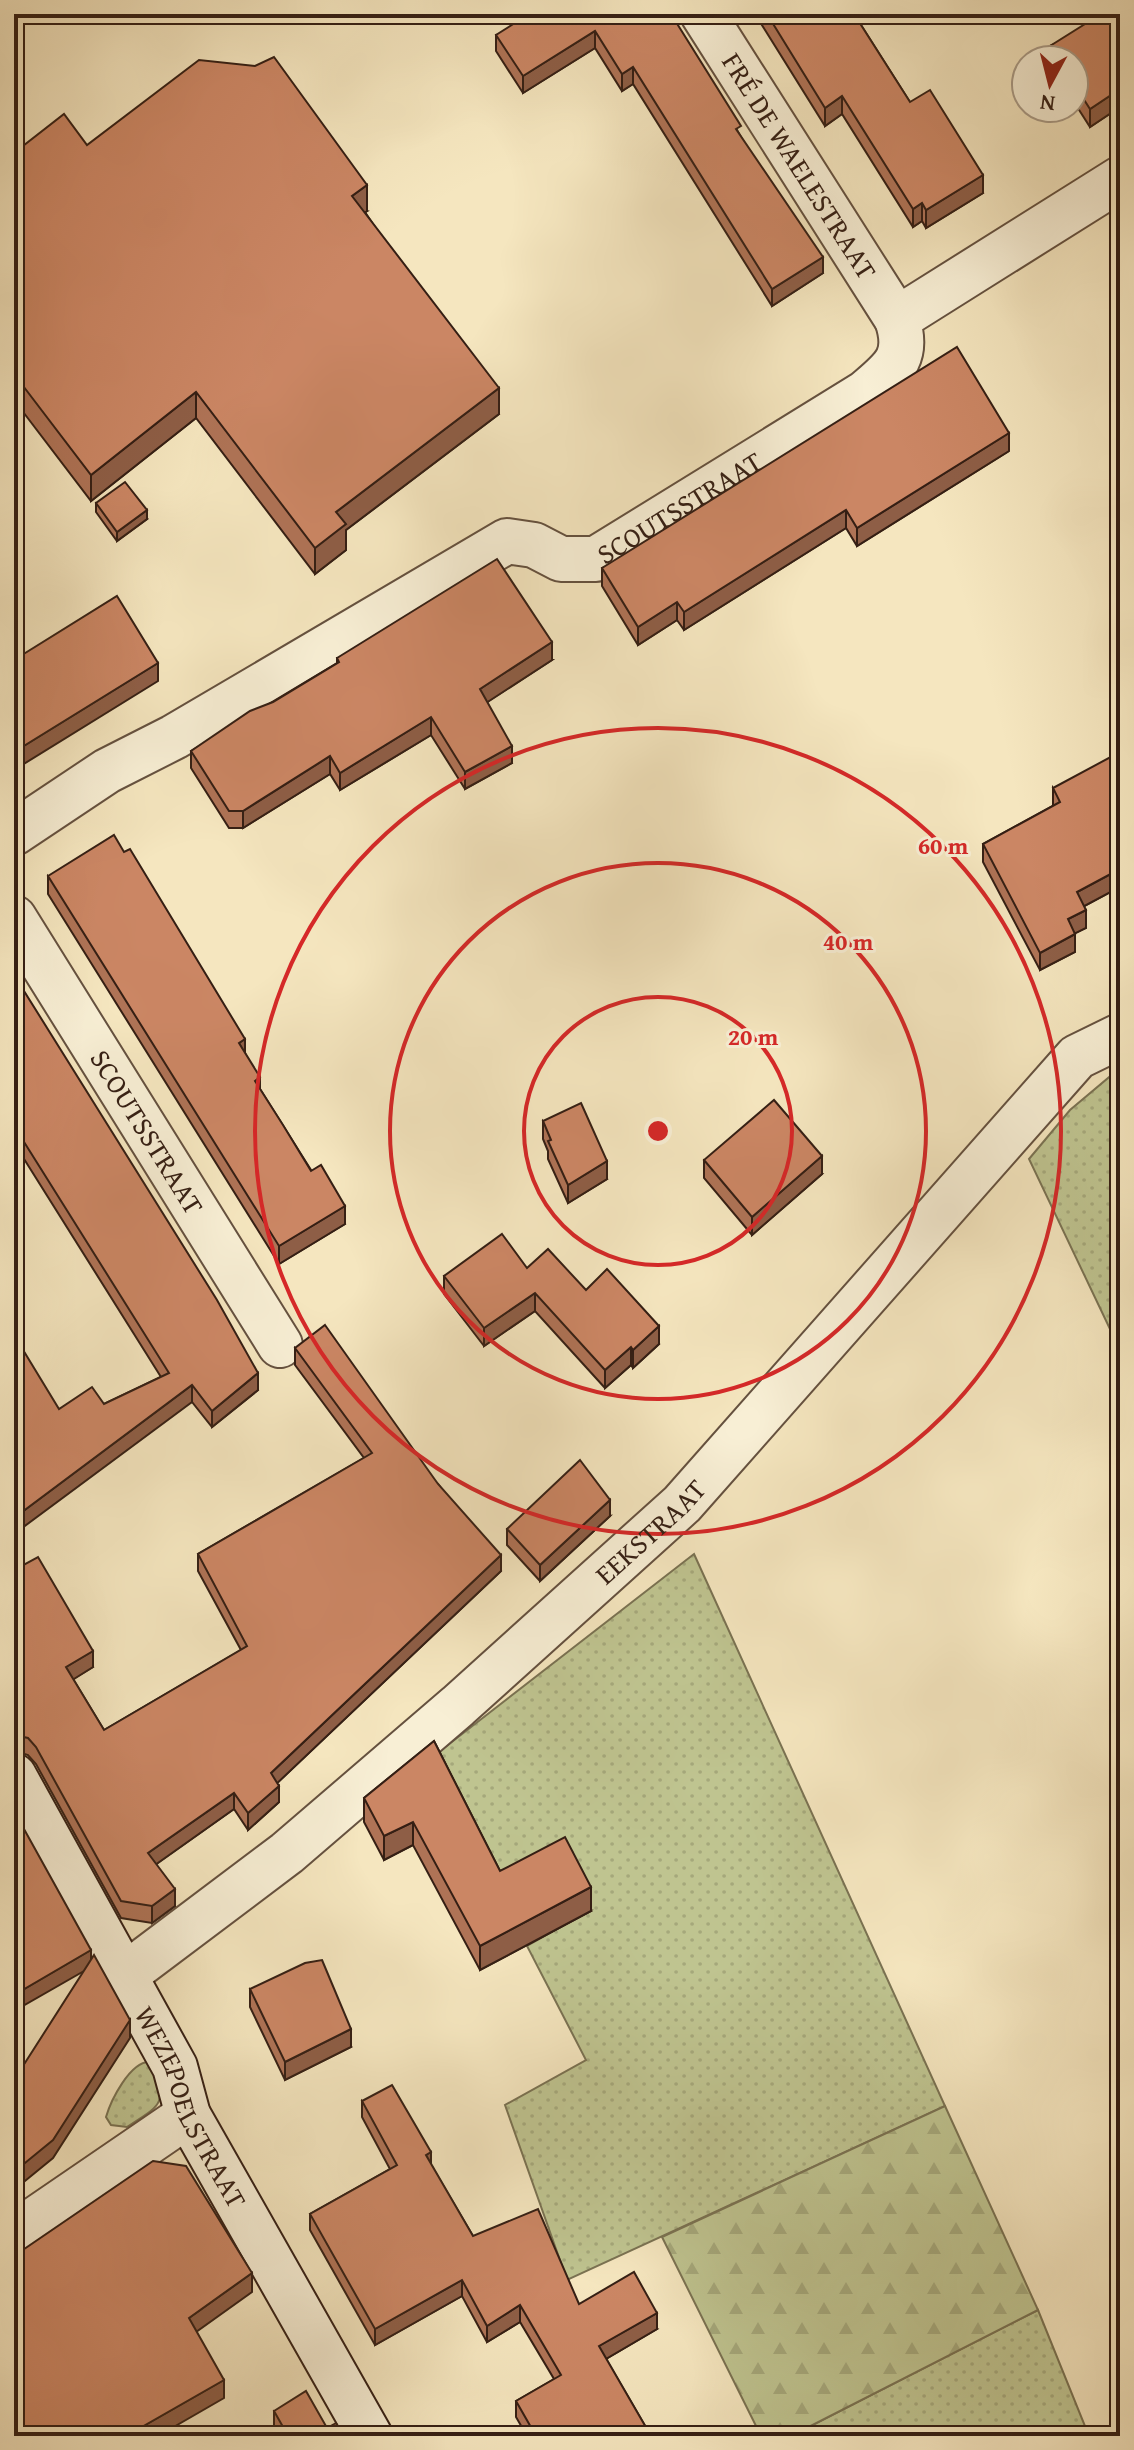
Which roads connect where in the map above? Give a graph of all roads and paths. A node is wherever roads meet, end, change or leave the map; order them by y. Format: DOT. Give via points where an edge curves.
graph roads {
  1 [pos="703,14"];
  2 [pos="1120,179"];
  3 [pos="897,319"];
  4 [pos="14,833"];
  5 [pos="14,918"];
  6 [pos="1120,1036"];
  7 [pos="280,1345"];
  8 [pos="14,1776"];
  9 [pos="125,1975"];
  10 [pos="188,2115"];
  11 [pos="14,2234"];
  12 [pos="370,2436"];
  1 -- 3 [label="street, FRÉ DE WAELESTRAAT"];
  2 -- 3 [label="street"];
  3 -- 4 [label="street, SCOUTSSTRAAT" via="904,340 895,367 865,393 596,559 561,559 534,545 507,541 107,771"];
  5 -- 7 [label="street, SCOUTSSTRAAT"];
  6 -- 9 [label="street, EEKSTRAAT" via="1077,1057 682,1504 287,1853"];
  8 -- 9 [label="street, WEZEPOELSTRAAT"];
  9 -- 10 [label="street, WEZEPOELSTRAAT" via="175,2067"];
  10 -- 11 [label="street"];
  10 -- 12 [label="street, WEZEPOELSTRAAT"];
}
